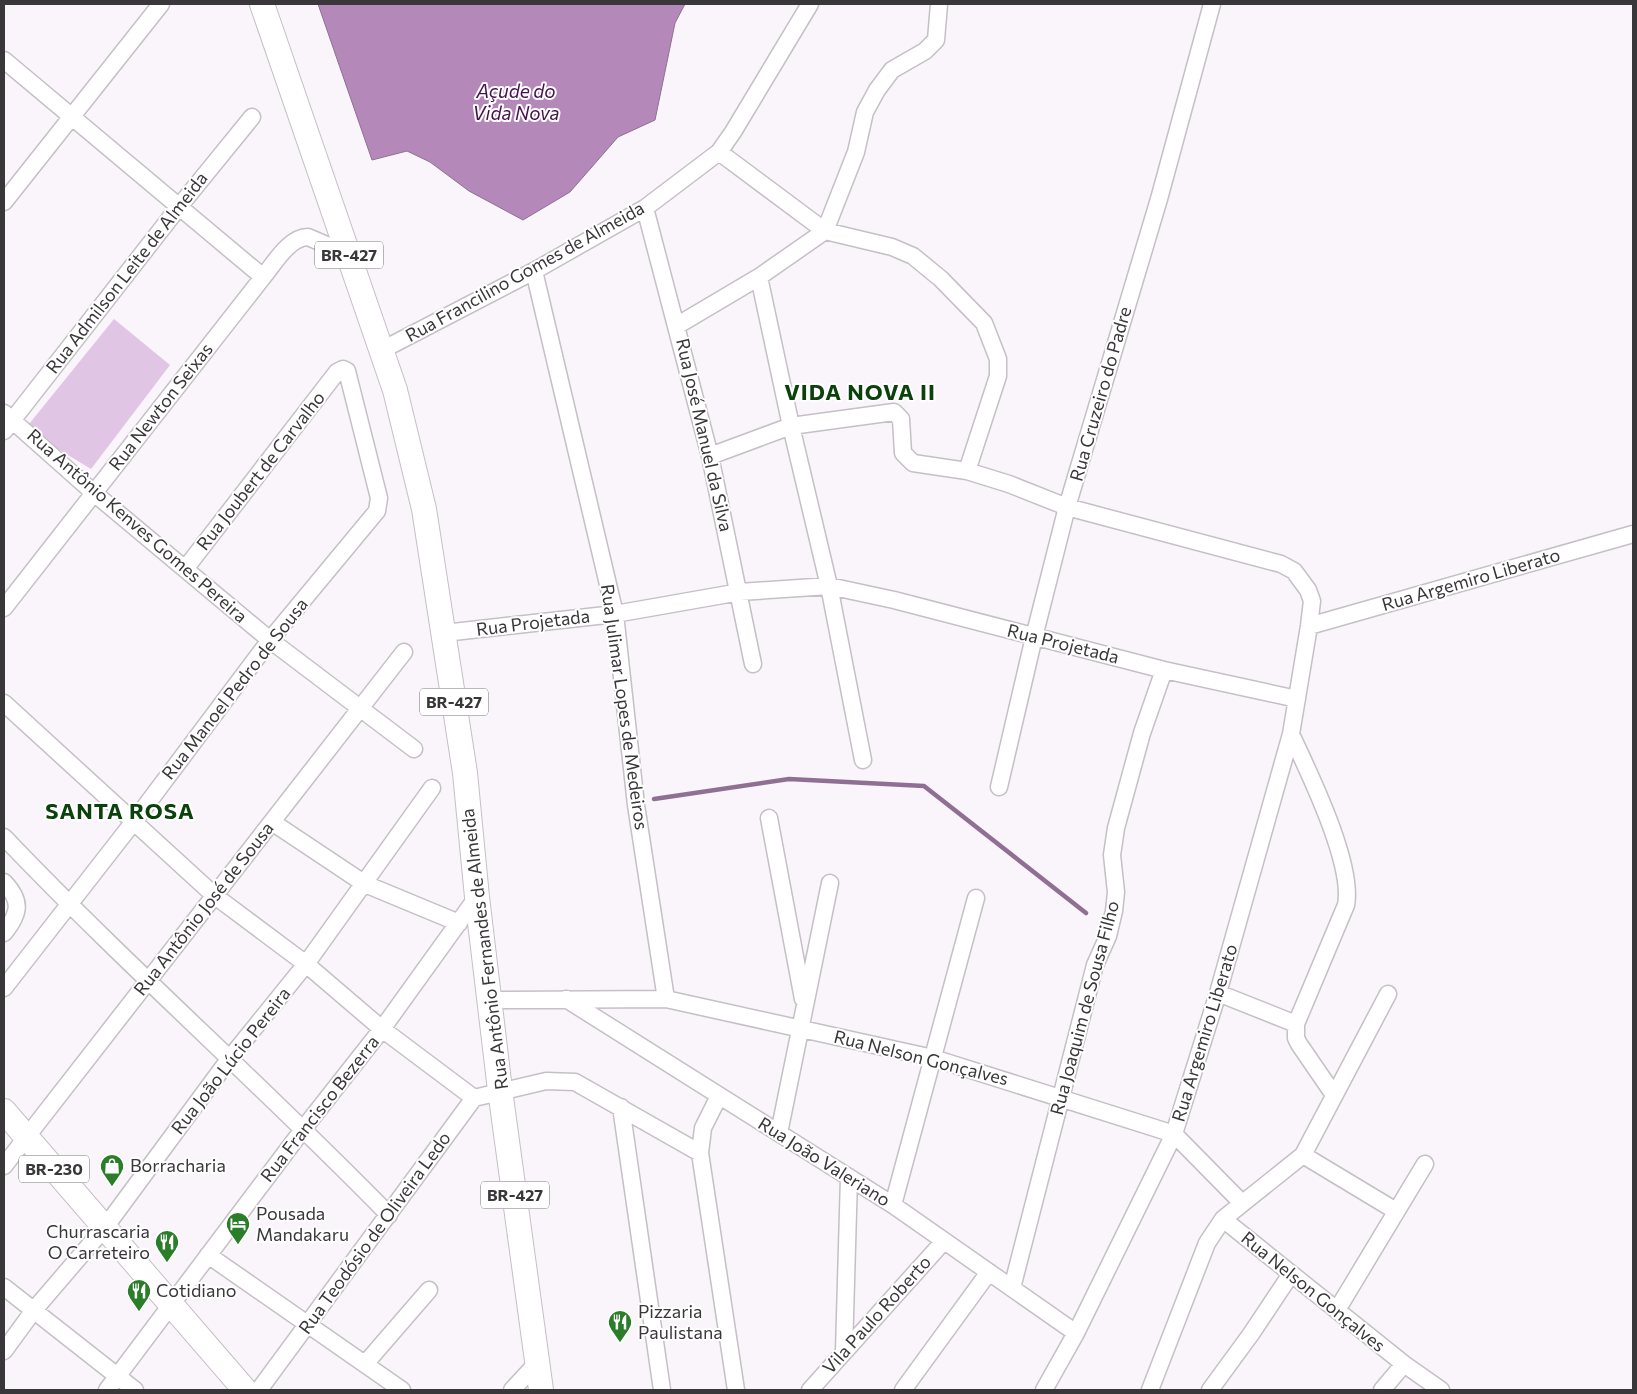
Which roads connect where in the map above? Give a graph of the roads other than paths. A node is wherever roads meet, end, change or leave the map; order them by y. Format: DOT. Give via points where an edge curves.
graph roads {
  1 [pos="161,4"];
  2 [pos="262,4"];
  3 [pos="810,4"];
  4 [pos="939,4"];
  5 [pos="1212,4"];
  6 [pos="4,60"];
  7 [pos="71,116"];
  8 [pos="252,117"];
  9 [pos="719,152"];
  10 [pos="4,202"];
  11 [pos="178,208"];
  12 [pos="645,208"];
  13 [pos="824,231"];
  14 [pos="350,255"];
  15 [pos="534,271"];
  16 [pos="263,277"];
  17 [pos="759,277"];
  18 [pos="678,325"];
  19 [pos="382,350"];
  20 [pos="7,421"];
  21 [pos="791,426"];
  22 [pos="710,456"];
  23 [pos="967,471"];
  24 [pos="94,493"];
  25 [pos="1067,508"];
  26 [pos="376,511"];
  27 [pos="1633,534"];
  28 [pos="185,569"];
  29 [pos="829,586"];
  30 [pos="740,592"];
  31 [pos="4,608"];
  32 [pos="615,614"];
  33 [pos="1309,626"];
  34 [pos="444,633"];
  35 [pos="1034,637"];
  36 [pos="270,640"];
  37 [pos="404,652"];
  38 [pos="753,664"];
  39 [pos="1164,670"];
  40 [pos="1297,699"];
  41 [pos="4,703"];
  42 [pos="359,709"];
  43 [pos="1292,734"];
  44 [pos="414,749"];
  45 [pos="863,760"];
  46 [pos="432,788"];
  47 [pos="999,788"];
  48 [pos="770,818"];
  49 [pos="135,820"];
  50 [pos="272,822"];
  51 [pos="4,837"];
  52 [pos="4,882"];
  53 [pos="830,883"];
  54 [pos="365,884"];
  55 [pos="215,896"];
  56 [pos="477,897"];
  57 [pos="976,898"];
  58 [pos="69,905"];
  59 [pos="459,923"];
  60 [pos="4,933"];
  61 [pos="306,964"];
  62 [pos="149,980"];
  63 [pos="4,988"];
  64 [pos="1218,993"];
  65 [pos="1388,994"];
  66 [pos="566,999"];
  67 [pos="666,999"];
  68 [pos="490,1000"];
  69 [pos="804,1009"];
  70 [pos="1296,1024"];
  71 [pos="382,1029"];
  72 [pos="800,1029"];
  73 [pos="230,1058"];
  74 [pos="933,1058"];
  75 [pos="500,1090"];
  76 [pos="1334,1095"];
  77 [pos="719,1096"];
  78 [pos="1060,1096"];
  79 [pos="474,1098"];
  80 [pos="621,1107"];
  81 [pos="4,1110"];
  82 [pos="304,1128"];
  83 [pos="779,1133"];
  84 [pos="1174,1134"];
  85 [pos="26,1138"];
  86 [pos="700,1153"];
  87 [pos="1304,1155"];
  88 [pos="1425,1164"];
  89 [pos="4,1166"];
  90 [pos="849,1177"];
  91 [pos="1242,1203"];
  92 [pos="893,1205"];
  93 [pos="1396,1211"];
  94 [pos="389,1215"];
  95 [pos="1223,1219"];
  96 [pos="106,1226"];
  97 [pos="944,1241"];
  98 [pos="208,1255"];
  99 [pos="989,1272"];
  100 [pos="1291,1274"];
  101 [pos="4,1287"];
  102 [pos="1012,1288"];
  103 [pos="429,1290"];
  104 [pos="170,1304"];
  105 [pos="34,1310"];
  106 [pos="1336,1310"];
  107 [pos="309,1325"];
  108 [pos="1076,1333"];
  109 [pos="4,1351"];
  110 [pos="844,1351"];
  111 [pos="538,1362"];
  112 [pos="365,1364"];
  113 [pos="1404,1364"];
  114 [pos="117,1376"];
  115 [pos="107,1390"];
  116 [pos="135,1390"];
  117 [pos="245,1390"];
  118 [pos="259,1390"];
  119 [pos="402,1390"];
  120 [pos="512,1390"];
  121 [pos="541,1390"];
  122 [pos="662,1390"];
  123 [pos="736,1390"];
  124 [pos="810,1390"];
  125 [pos="903,1390"];
  126 [pos="1044,1390"];
  127 [pos="1150,1390"];
  128 [pos="1210,1390"];
  129 [pos="1382,1390"];
  130 [pos="1441,1390"];
  1 -- 7 [label="street"];
  2 -- 14 [label="highway, BR-427"];
  3 -- 9 [label="street, Rua Francilino Gomes de Almeida"];
  4 -- 13 [label="street" via="936,40 925,51 892,70 864,112 856,152"];
  5 -- 25 [label="street, Rua Cruzeiro do Padre" via="1159,199"];
  6 -- 7 [label="street"];
  7 -- 10 [label="street"];
  7 -- 11 [label="street"];
  8 -- 11 [label="street, Rua Admilson Leite de Almeida"];
  9 -- 12 [label="street, Rua Francilino Gomes de Almeida"];
  9 -- 13 [label="street"];
  11 -- 16 [label="street"];
  11 -- 20 [label="street, Rua Admilson Leite de Almeida"];
  12 -- 15 [label="street, Rua Francilino Gomes de Almeida"];
  12 -- 18 [label="street, Rua José Manuel da Silva"];
  13 -- 17 [label="street"];
  13 -- 23 [label="street" via="892,247 912,256 941,279 984,323 998,359 998,376"];
  14 -- 16 [label="street, Rua Newton Seixas" via="301,237"];
  14 -- 19 [label="highway, BR-427"];
  15 -- 19 [label="street, Rua Francilino Gomes de Almeida"];
  15 -- 32 [label="street, Rua Julimar Lopes de Medeiros"];
  16 -- 24 [label="street, Rua Newton Seixas"];
  17 -- 18 [label="street"];
  17 -- 21 [label="street"];
  18 -- 22 [label="street, Rua José Manuel da Silva"];
  19 -- 34 [label="highway, Rua Antônio Fernandes de Almeida / BR-427" via="424,509"];
  20 -- 24 [label="street, Rua Antônio Kenves Gomes Pereira"];
  21 -- 22 [label="street"];
  21 -- 23 [label="street, Rua Argemiro Liberato" via="894,412 901,419 903,453 913,463"];
  21 -- 29 [label="street"];
  22 -- 30 [label="street, Rua José Manuel da Silva"];
  23 -- 25 [label="street, Rua Argemiro Liberato"];
  24 -- 28 [label="street, Rua Antônio Kenves Gomes Pereira"];
  24 -- 31 [label="street, Rua Newton Seixas"];
  25 -- 33 [label="street, Rua Argemiro Liberato" via="1281,564 1294,571 1308,590 1312,601"];
  25 -- 35 [label="street, Rua Cruzeiro do Padre"];
  26 -- 28 [label="street, Rua Joubert de Carvalho" via="379,498 350,374 343,369 337,372"];
  26 -- 36 [label="street, Rua Manoel Pedro de Sousa"];
  27 -- 33 [label="street, Rua Argemiro Liberato"];
  28 -- 36 [label="street, Rua Antônio Kenves Gomes Pereira"];
  29 -- 30 [label="street, Rua Projetada"];
  29 -- 35 [label="street, Rua Projetada"];
  29 -- 45 [label="street"];
  30 -- 32 [label="street, Rua Projetada"];
  30 -- 38 [label="street, Rua José Manuel da Silva"];
  32 -- 34 [label="street, Rua Projetada"];
  32 -- 67 [label="street, Rua Julimar Lopes de Medeiros" via="636,806"];
  33 -- 40 [label="street, Rua Argemiro Liberato"];
  34 -- 56 [label="highway, Rua Antônio Fernandes de Almeida / BR-427" via="465,773"];
  35 -- 39 [label="street, Rua Projetada"];
  35 -- 47 [label="street, Rua Cruzeiro do Padre"];
  36 -- 42 [label="street, Rua Antônio Kenves Gomes Pereira"];
  36 -- 49 [label="street, Rua Manoel Pedro de Sousa"];
  37 -- 42 [label="street, Rua Antônio José de Sousa"];
  39 -- 40 [label="street, Rua Projetada"];
  39 -- 78 [label="street, Rua Joaquim de Sousa Filho" via="1142,733 1116,828 1112,855 1116,892 1112,924 1094,965"];
  40 -- 43 [label="street, Rua Argemiro Liberato"];
  41 -- 49 [label="street"];
  42 -- 44 [label="street, Rua Antônio Kenves Gomes Pereira"];
  42 -- 50 [label="street, Rua Antônio José de Sousa"];
  43 -- 64 [label="street, Rua Argemiro Liberato"];
  43 -- 70 [label="street" via="1319,795 1347,881 1348,894"];
  46 -- 54 [label="street, Rua João Lúcio Pereira"];
  48 -- 69 [label="street"];
  49 -- 55 [label="street"];
  49 -- 58 [label="street, Rua Manoel Pedro de Sousa"];
  50 -- 54 [label="street"];
  50 -- 55 [label="street, Rua Antônio José de Sousa"];
  51 -- 58 [label="street"];
  52 -- 60 [label="street" via="18,902 14,917"];
  53 -- 69 [label="street"];
  54 -- 59 [label="street"];
  54 -- 61 [label="street, Rua João Lúcio Pereira"];
  55 -- 61 [label="street"];
  55 -- 62 [label="street, Rua Antônio José de Sousa"];
  56 -- 59 [label="street, Rua Francisco Bezerra"];
  56 -- 68 [label="highway, Rua Antônio Fernandes de Almeida / BR-427"];
  57 -- 74 [label="street"];
  58 -- 62 [label="street"];
  58 -- 63 [label="street, Rua Manoel Pedro de Sousa"];
  59 -- 71 [label="street, Rua Francisco Bezerra"];
  61 -- 71 [label="street"];
  61 -- 73 [label="street, Rua João Lúcio Pereira"];
  62 -- 73 [label="street"];
  62 -- 85 [label="street, Rua Antônio José de Sousa"];
  64 -- 70 [label="street"];
  64 -- 84 [label="street, Rua Argemiro Liberato"];
  65 -- 76 [label="street"];
  66 -- 67 [label="street, Rua Nelson Gonçalves"];
  66 -- 68 [label="street, Rua Nelson Gonçalves"];
  66 -- 77 [label="street, Rua João Valeriano"];
  67 -- 72 [label="street, Rua Nelson Gonçalves"];
  68 -- 75 [label="highway, Rua Antônio Fernandes de Almeida / BR-427"];
  69 -- 72 [label="street"];
  70 -- 76 [label="street" via="1299,1044"];
  71 -- 79 [label="street"];
  71 -- 82 [label="street, Rua Francisco Bezerra"];
  72 -- 74 [label="street, Rua Nelson Gonçalves"];
  72 -- 83 [label="street"];
  73 -- 82 [label="street"];
  73 -- 96 [label="street, Rua João Lúcio Pereira"];
  74 -- 78 [label="street, Rua Nelson Gonçalves"];
  74 -- 92 [label="street"];
  75 -- 79 [label="street"];
  75 -- 80 [label="street" via="546,1081 575,1082"];
  75 -- 111 [label="highway, Rua Antônio Fernandes de Almeida / BR-427"];
  76 -- 87 [label="street"];
  77 -- 83 [label="street, Rua João Valeriano"];
  77 -- 86 [label="street" via="703,1128"];
  78 -- 84 [label="street, Rua Nelson Gonçalves"];
  78 -- 102 [label="street, Rua Joaquim de Sousa Filho"];
  79 -- 94 [label="street, Rua Teodósio de Oliveira Ledo"];
  80 -- 86 [label="street"];
  80 -- 122 [label="street"];
  81 -- 85 [label="highway, BR-230"];
  82 -- 94 [label="street"];
  82 -- 98 [label="street, Rua Francisco Bezerra"];
  83 -- 90 [label="street, Rua João Valeriano"];
  84 -- 91 [label="street, Rua Nelson Gonçalves"];
  84 -- 108 [label="street, Rua Argemiro Liberato"];
  85 -- 89 [label="street, Rua Antônio José de Sousa"];
  85 -- 96 [label="highway, BR-230"];
  86 -- 123 [label="street"];
  87 -- 91 [label="street"];
  87 -- 93 [label="street"];
  88 -- 93 [label="street"];
  90 -- 92 [label="street, Rua João Valeriano"];
  90 -- 110 [label="street"];
  91 -- 95 [label="street"];
  92 -- 97 [label="street, Rua João Valeriano"];
  93 -- 106 [label="street"];
  94 -- 107 [label="street, Rua Teodósio de Oliveira Ledo"];
  95 -- 100 [label="street, Rua Nelson Gonçalves"];
  95 -- 127 [label="street" via="1207,1243"];
  96 -- 104 [label="highway, BR-230"];
  96 -- 105 [label="street, Rua João Lúcio Pereira"];
  97 -- 99 [label="street, Rua João Valeriano"];
  97 -- 110 [label="street, Vila Paulo Roberto"];
  98 -- 104 [label="street, Rua Francisco Bezerra"];
  98 -- 107 [label="street"];
  99 -- 102 [label="street, Rua João Valeriano"];
  99 -- 125 [label="street"];
  100 -- 106 [label="street, Rua Nelson Gonçalves"];
  100 -- 128 [label="street"];
  101 -- 105 [label="street"];
  102 -- 108 [label="street, Rua João Valeriano"];
  103 -- 112 [label="street"];
  104 -- 114 [label="street, Rua Francisco Bezerra"];
  104 -- 117 [label="highway, BR-230"];
  105 -- 109 [label="street, Rua João Lúcio Pereira"];
  105 -- 114 [label="street"];
  106 -- 113 [label="street, Rua Nelson Gonçalves"];
  107 -- 112 [label="street"];
  107 -- 118 [label="street, Rua Teodósio de Oliveira Ledo"];
  108 -- 126 [label="street, Rua Argemiro Liberato"];
  110 -- 124 [label="street, Vila Paulo Roberto"];
  111 -- 120 [label="street"];
  111 -- 121 [label="highway, Rua Antônio Fernandes de Almeida / BR-427"];
  112 -- 119 [label="street"];
  113 -- 129 [label="street"];
  113 -- 130 [label="street, Rua Nelson Gonçalves"];
  114 -- 115 [label="street, Rua Francisco Bezerra"];
  114 -- 116 [label="street"];
}
